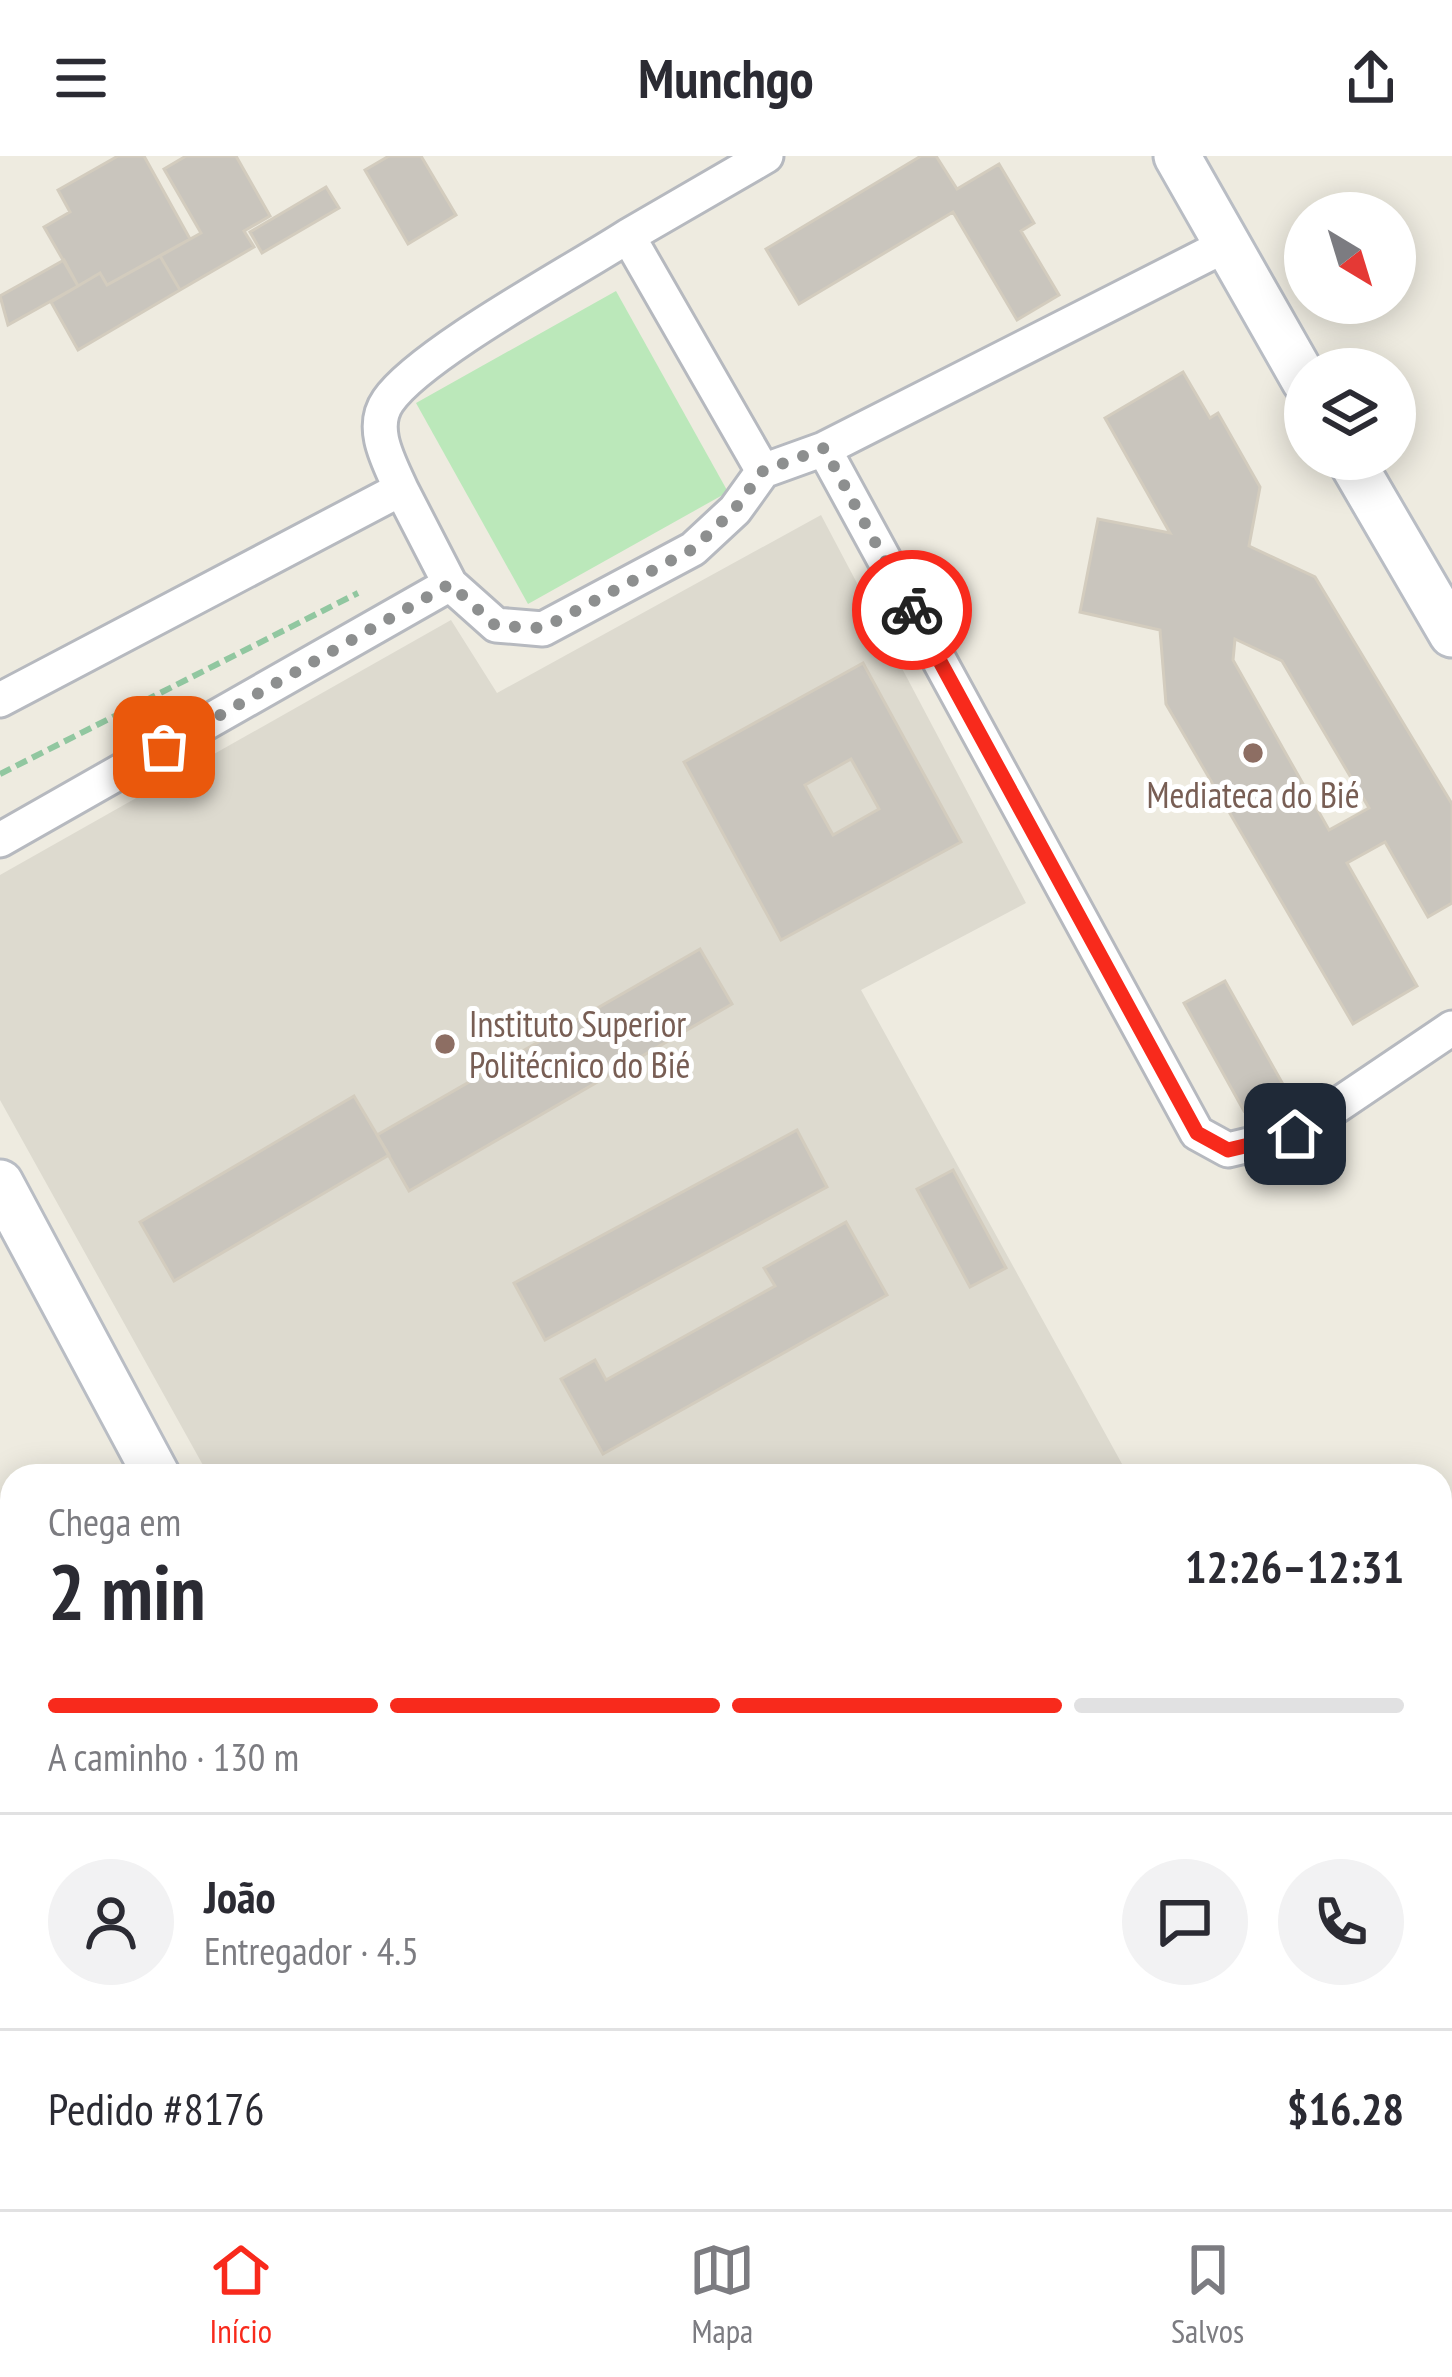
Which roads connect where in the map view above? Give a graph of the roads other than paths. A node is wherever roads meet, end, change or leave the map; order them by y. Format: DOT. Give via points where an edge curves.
graph roads {
  1 [pos="766,156"];
  2 [pos="1177,156"];
  3 [pos="628,236"];
  4 [pos="1226,245"];
  5 [pos="1286,348"];
  6 [pos="824,448"];
  7 [pos="763,471"];
  8 [pos="1362,480"];
  9 [pos="401,489"];
  10 [pos="450,584"];
  11 [pos="1452,634"];
  12 [pos="0,700"];
  13 [pos="0,840"];
  14 [pos="1452,1028"];
  15 [pos="0,1184"];
  16 [pos="152,1464"];
  1 -- 3 [label="street"];
  2 -- 4 [label="street"];
  3 -- 7 [label="street"];
  3 -- 9 [label="street" via="429,363 386,403 380,442"];
  4 -- 5 [label="street"];
  4 -- 6 [label="street"];
  6 -- 7 [label="street"];
  6 -- 14 [label="street" via="1197,1133 1228,1150 1295,1134"];
  7 -- 10 [label="street" via="693,549 543,628 496,626"];
  8 -- 11 [label="street"];
  9 -- 10 [label="street"];
  9 -- 12 [label="street"];
  10 -- 13 [label="street"];
  15 -- 16 [label="street"];
}
